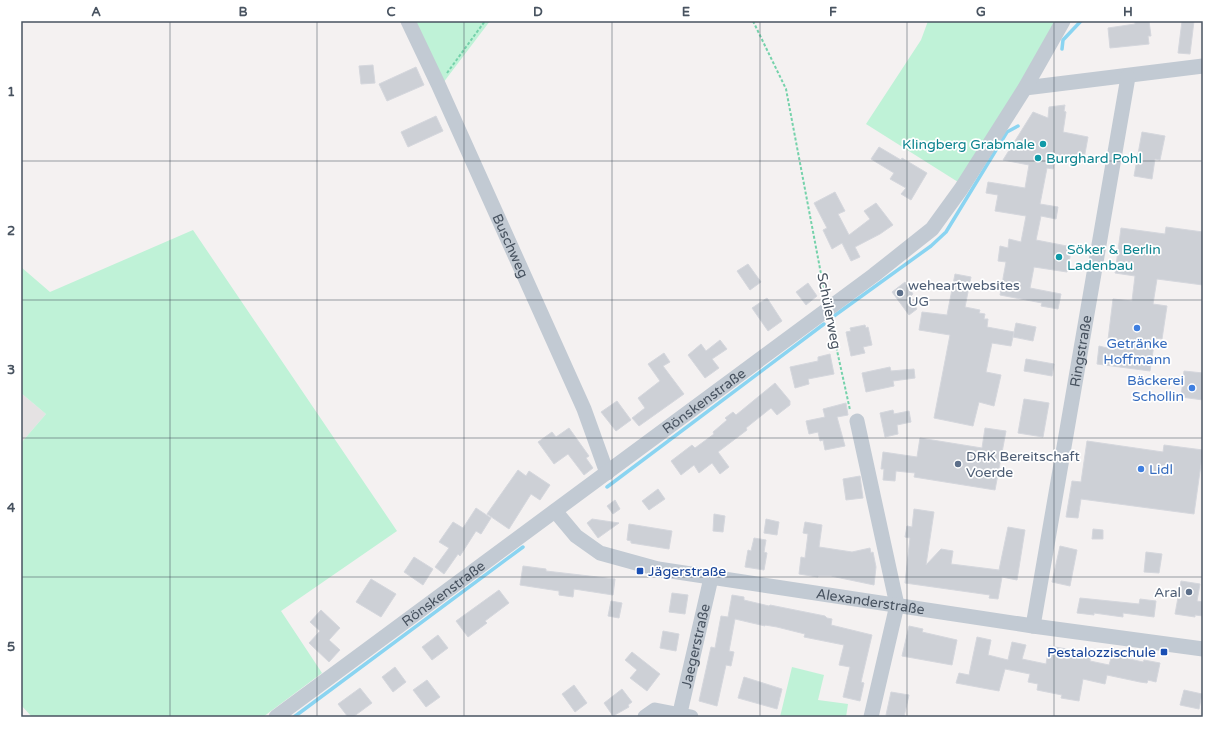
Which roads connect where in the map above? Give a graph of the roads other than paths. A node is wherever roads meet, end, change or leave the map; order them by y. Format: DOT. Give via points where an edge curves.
graph roads {
  1 [pos="408,21"];
  2 [pos="1063,21"];
  3 [pos="1203,66"];
  4 [pos="1128,76"];
  5 [pos="1025,88"];
  6 [pos="857,421"];
  7 [pos="607,473"];
  8 [pos="555,511"];
  9 [pos="711,578"];
  10 [pos="896,605"];
  11 [pos="1033,626"];
  12 [pos="1203,649"];
  13 [pos="683,716"];
  14 [pos="276,717"];
  15 [pos="645,717"];
  16 [pos="871,717"];
  1 -- 7 [label="street, Buschweg" via="584,409"];
  2 -- 5 [label="street, Rönskenstraße"];
  3 -- 4 [label="street"];
  4 -- 5 [label="street"];
  4 -- 11 [label="street, Ringstraße"];
  5 -- 7 [label="street, Rönskenstraße" via="961,189 932,229"];
  6 -- 10 [label="street"];
  7 -- 8 [label="street, Rönskenstraße"];
  8 -- 9 [label="street, Alexanderstraße" via="576,536 600,553 658,569"];
  8 -- 14 [label="street, Rönskenstraße"];
  9 -- 10 [label="street, Alexanderstraße"];
  9 -- 13 [label="street, Jaegerstraße"];
  10 -- 11 [label="street, Alexanderstraße"];
  10 -- 16 [label="street"];
  11 -- 12 [label="street, Alexanderstraße"];
  13 -- 15 [label="street" via="655,710"];
}
